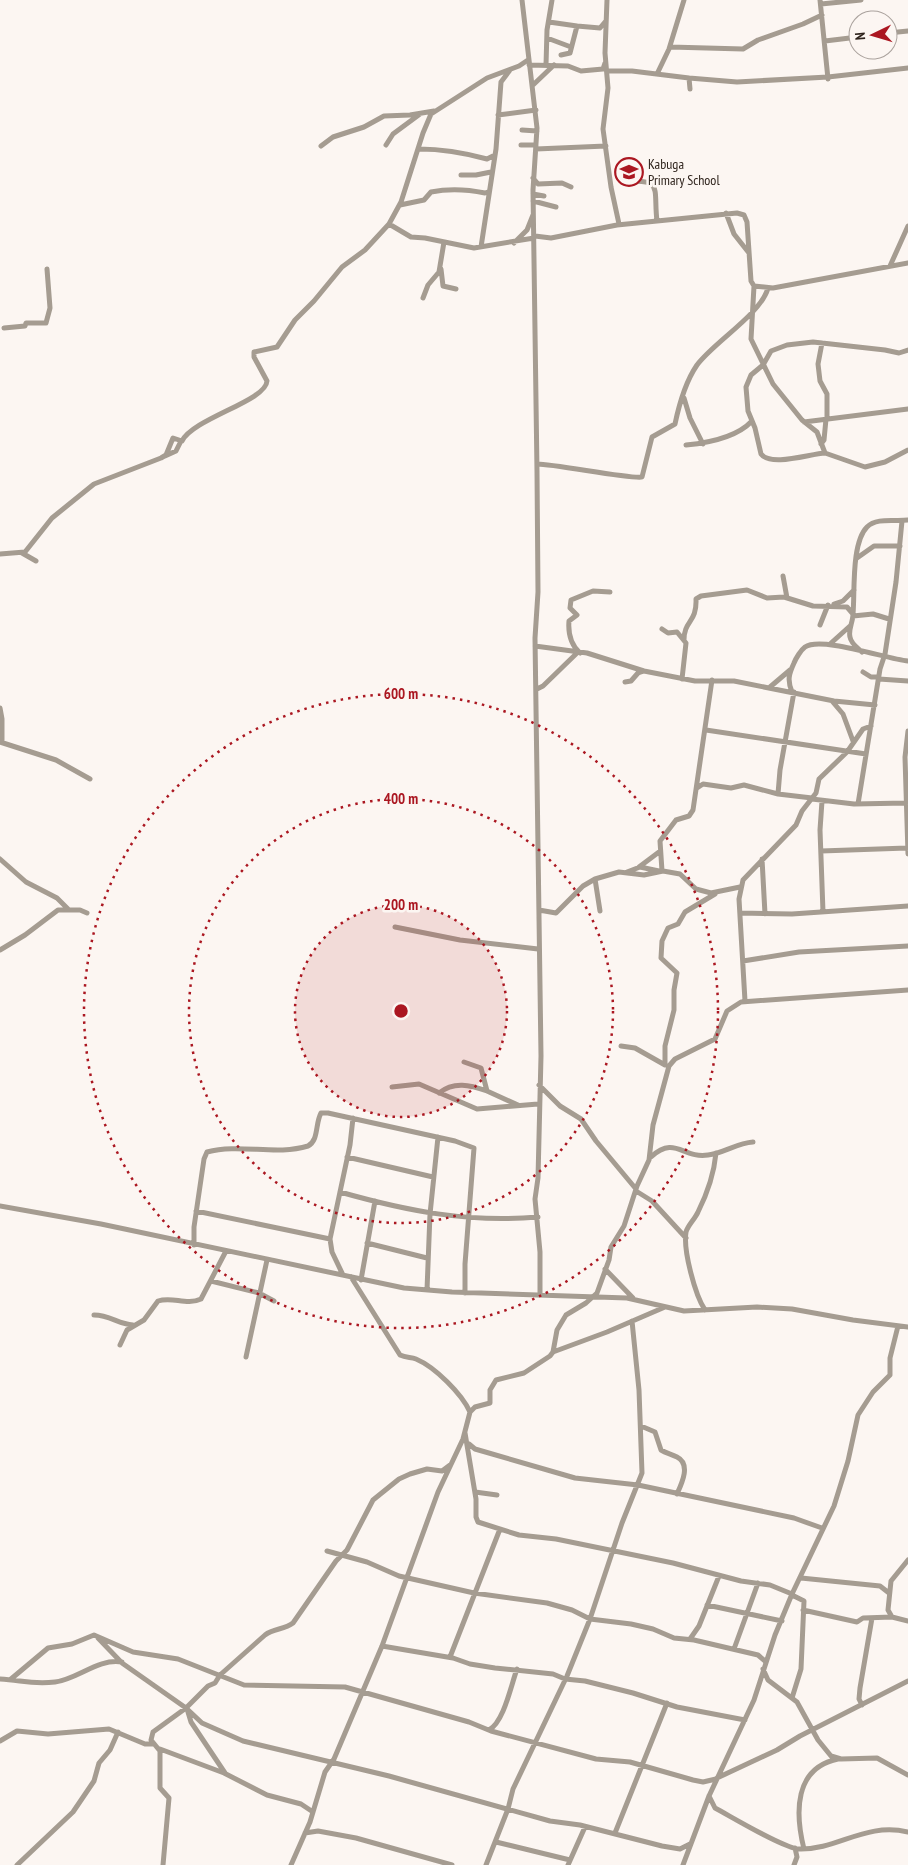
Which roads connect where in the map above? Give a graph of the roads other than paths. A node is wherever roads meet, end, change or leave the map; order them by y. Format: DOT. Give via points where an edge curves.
graph roads {
  1 [pos="522,0"];
  2 [pos="552,0"];
  3 [pos="607,0"];
  4 [pos="684,0"];
  5 [pos="861,0"];
  6 [pos="820,2"];
  7 [pos="822,15"];
  8 [pos="606,20"];
  9 [pos="549,22"];
  10 [pos="577,26"];
  11 [pos="547,38"];
  12 [pos="848,38"];
  13 [pos="825,41"];
  14 [pos="571,46"];
  15 [pos="670,47"];
  16 [pos="561,55"];
  17 [pos="606,61"];
  18 [pos="529,62"];
  19 [pos="546,65"];
  20 [pos="554,65"];
  21 [pos="512,68"];
  22 [pos="908,68"];
  23 [pos="608,71"];
  24 [pos="657,74"];
  25 [pos="689,78"];
  26 [pos="828,78"];
  27 [pos="533,85"];
  28 [pos="690,89"];
  29 [pos="536,110"];
  30 [pos="434,112"];
  31 [pos="420,114"];
  32 [pos="498,116"];
  33 [pos="522,130"];
  34 [pos="537,131"];
  35 [pos="386,145"];
  36 [pos="521,145"];
  37 [pos="321,146"];
  38 [pos="606,146"];
  39 [pos="536,147"];
  40 [pos="419,149"];
  41 [pos="494,155"];
  42 [pos="491,172"];
  43 [pos="461,175"];
  44 [pos="533,178"];
  45 [pos="625,182"];
  46 [pos="571,187"];
  47 [pos="488,192"];
  48 [pos="544,196"];
  49 [pos="533,198"];
  50 [pos="399,205"];
  51 [pos="556,207"];
  52 [pos="534,210"];
  53 [pos="726,213"];
  54 [pos="657,221"];
  55 [pos="389,224"];
  56 [pos="619,224"];
  57 [pos="908,226"];
  58 [pos="535,237"];
  59 [pos="444,242"];
  60 [pos="514,243"];
  61 [pos="481,247"];
  62 [pos="749,254"];
  63 [pos="908,263"];
  64 [pos="890,266"];
  65 [pos="441,268"];
  66 [pos="47,269"];
  67 [pos="754,286"];
  68 [pos="768,288"];
  69 [pos="456,289"];
  70 [pos="423,298"];
  71 [pos="752,311"];
  72 [pos="4,328"];
  73 [pos="822,343"];
  74 [pos="908,350"];
  75 [pos="764,365"];
  76 [pos="684,397"];
  77 [pos="908,409"];
  78 [pos="827,419"];
  79 [pos="752,421"];
  80 [pos="804,422"];
  81 [pos="181,441"];
  82 [pos="702,444"];
  83 [pos="821,444"];
  84 [pos="686,446"];
  85 [pos="908,450"];
  86 [pos="825,453"];
  87 [pos="164,456"];
  88 [pos="537,464"];
  89 [pos="905,521"];
  90 [pos="900,546"];
  91 [pos="22,553"];
  92 [pos="0,554"];
  93 [pos="856,558"];
  94 [pos="36,560"];
  95 [pos="783,576"];
  96 [pos="854,590"];
  97 [pos="610,592"];
  98 [pos="787,598"];
  99 [pos="828,605"];
  100 [pos="853,615"];
  101 [pos="889,619"];
  102 [pos="852,624"];
  103 [pos="820,626"];
  104 [pos="662,629"];
  105 [pos="684,640"];
  106 [pos="830,644"];
  107 [pos="535,646"];
  108 [pos="862,652"];
  109 [pos="579,653"];
  110 [pos="884,658"];
  111 [pos="908,661"];
  112 [pos="790,670"];
  113 [pos="644,671"];
  114 [pos="863,672"];
  115 [pos="879,678"];
  116 [pos="682,679"];
  117 [pos="712,680"];
  118 [pos="908,681"];
  119 [pos="625,682"];
  120 [pos="770,687"];
  121 [pos="537,689"];
  122 [pos="793,692"];
  123 [pos="832,701"];
  124 [pos="875,705"];
  125 [pos="0,708"];
  126 [pos="871,726"];
  127 [pos="706,730"];
  128 [pos="908,731"];
  129 [pos="853,741"];
  130 [pos="1,742"];
  131 [pos="784,742"];
  132 [pos="847,752"];
  133 [pos="866,754"];
  134 [pos="907,772"];
  135 [pos="90,780"];
  136 [pos="696,789"];
  137 [pos="778,794"];
  138 [pos="812,798"];
  139 [pos="822,801"];
  140 [pos="906,803"];
  141 [pos="858,804"];
  142 [pos="908,851"];
  143 [pos="660,852"];
  144 [pos="821,852"];
  145 [pos="0,859"];
  146 [pos="762,859"];
  147 [pos="638,867"];
  148 [pos="661,871"];
  149 [pos="626,872"];
  150 [pos="595,879"];
  151 [pos="740,888"];
  152 [pos="716,894"];
  153 [pos="908,906"];
  154 [pos="68,909"];
  155 [pos="538,910"];
  156 [pos="600,911"];
  157 [pos="823,912"];
  158 [pos="88,913"];
  159 [pos="740,913"];
  160 [pos="765,914"];
  161 [pos="395,927"];
  162 [pos="908,946"];
  163 [pos="538,949"];
  164 [pos="0,950"];
  165 [pos="744,961"];
  166 [pos="908,991"];
  167 [pos="745,1001"];
  168 [pos="621,1046"];
  169 [pos="464,1062"];
  170 [pos="667,1066"];
  171 [pos="539,1085"];
  172 [pos="392,1087"];
  173 [pos="487,1091"];
  174 [pos="439,1092"];
  175 [pos="538,1104"];
  176 [pos="518,1105"];
  177 [pos="353,1118"];
  178 [pos="438,1138"];
  179 [pos="753,1142"];
  180 [pos="716,1153"];
  181 [pos="347,1157"];
  182 [pos="650,1157"];
  183 [pos="433,1177"];
  184 [pos="636,1190"];
  185 [pos="340,1192"];
  186 [pos="375,1201"];
  187 [pos="0,1206"];
  188 [pos="196,1211"];
  189 [pos="430,1214"];
  190 [pos="538,1216"];
  191 [pos="469,1218"];
  192 [pos="686,1238"];
  193 [pos="330,1239"];
  194 [pos="367,1243"];
  195 [pos="194,1245"];
  196 [pos="226,1251"];
  197 [pos="427,1258"];
  198 [pos="267,1260"];
  199 [pos="605,1269"];
  200 [pos="343,1274"];
  201 [pos="352,1277"];
  202 [pos="361,1280"];
  203 [pos="211,1281"];
  204 [pos="426,1290"];
  205 [pos="259,1293"];
  206 [pos="466,1293"];
  207 [pos="540,1295"];
  208 [pos="592,1298"];
  209 [pos="634,1299"];
  210 [pos="274,1301"];
  211 [pos="666,1307"];
  212 [pos="706,1310"];
  213 [pos="94,1315"];
  214 [pos="632,1321"];
  215 [pos="134,1325"];
  216 [pos="898,1326"];
  217 [pos="908,1327"];
  218 [pos="120,1344"];
  219 [pos="553,1352"];
  220 [pos="246,1357"];
  221 [pos="470,1412"];
  222 [pos="641,1426"];
  223 [pos="465,1433"];
  224 [pos="468,1443"];
  225 [pos="453,1461"];
  226 [pos="638,1485"];
  227 [pos="475,1492"];
  228 [pos="677,1494"];
  229 [pos="497,1495"];
  230 [pos="822,1528"];
  231 [pos="500,1529"];
  232 [pos="327,1551"];
  233 [pos="612,1551"];
  234 [pos="342,1556"];
  235 [pos="908,1560"];
  236 [pos="719,1576"];
  237 [pos="407,1577"];
  238 [pos="801,1578"];
  239 [pos="758,1583"];
  240 [pos="474,1593"];
  241 [pos="889,1593"];
  242 [pos="792,1595"];
  243 [pos="707,1604"];
  244 [pos="803,1610"];
  245 [pos="746,1614"];
  246 [pos="892,1617"];
  247 [pos="872,1618"];
  248 [pos="590,1619"];
  249 [pos="782,1621"];
  250 [pos="908,1621"];
  251 [pos="95,1636"];
  252 [pos="690,1639"];
  253 [pos="382,1646"];
  254 [pos="734,1650"];
  255 [pos="769,1654"];
  256 [pos="760,1656"];
  257 [pos="450,1657"];
  258 [pos="122,1662"];
  259 [pos="765,1665"];
  260 [pos="518,1670"];
  261 [pos="220,1675"];
  262 [pos="0,1679"];
  263 [pos="565,1679"];
  264 [pos="11,1680"];
  265 [pos="908,1681"];
  266 [pos="362,1693"];
  267 [pos="792,1698"];
  268 [pos="667,1704"];
  269 [pos="862,1705"];
  270 [pos="187,1709"];
  271 [pos="745,1720"];
  272 [pos="814,1729"];
  273 [pos="489,1730"];
  274 [pos="118,1732"];
  275 [pos="0,1741"];
  276 [pos="535,1742"];
  277 [pos="154,1744"];
  278 [pos="160,1749"];
  279 [pos="840,1759"];
  280 [pos="332,1762"];
  281 [pos="642,1767"];
  282 [pos="228,1775"];
  283 [pos="908,1775"];
  284 [pos="717,1779"];
  285 [pos="701,1781"];
  286 [pos="710,1794"];
  287 [pos="508,1809"];
  288 [pos="313,1812"];
  289 [pos="585,1827"];
  290 [pos="908,1832"];
  291 [pos="305,1833"];
  292 [pos="615,1833"];
  293 [pos="496,1842"];
  294 [pos="690,1844"];
  295 [pos="795,1848"];
  296 [pos="804,1849"];
  297 [pos="569,1863"];
  298 [pos="17,1865"];
  299 [pos="163,1865"];
  300 [pos="291,1865"];
  301 [pos="452,1865"];
  302 [pos="486,1865"];
  303 [pos="683,1865"];
  304 [pos="794,1865"];
  1 -- 18 [label="street"];
  2 -- 9 [label="street"];
  3 -- 8 [label="street"];
  4 -- 15 [label="street"];
  5 -- 6 [label="street"];
  6 -- 7 [label="street"];
  7 -- 13 [label="street"];
  7 -- 15 [label="street" via="743,49"];
  8 -- 10 [label="street" via="600,28"];
  8 -- 17 [label="street"];
  9 -- 10 [label="street"];
  9 -- 11 [label="street"];
  10 -- 14 [label="street"];
  11 -- 14 [label="street"];
  11 -- 19 [label="street"];
  12 -- 13 [label="street"];
  13 -- 26 [label="street"];
  14 -- 16 [label="street" via="569,55"];
  15 -- 24 [label="street"];
  17 -- 20 [label="street" via="603,69 582,71"];
  17 -- 23 [label="street"];
  18 -- 19 [label="street"];
  18 -- 21 [label="street"];
  18 -- 27 [label="street"];
  19 -- 20 [label="street"];
  20 -- 27 [label="street"];
  21 -- 30 [label="street" via="487,78"];
  21 -- 32 [label="street" via="501,82"];
  22 -- 26 [label="street"];
  23 -- 24 [label="street"];
  23 -- 38 [label="street" via="603,129"];
  24 -- 25 [label="street"];
  25 -- 26 [label="street" via="737,82"];
  25 -- 28 [label="street"];
  27 -- 29 [label="street"];
  29 -- 32 [label="street"];
  29 -- 34 [label="street"];
  30 -- 31 [label="street"];
  30 -- 40 [label="street"];
  31 -- 35 [label="street" via="393,134"];
  31 -- 37 [label="street" via="384,116 364,127 333,137"];
  32 -- 41 [label="street"];
  33 -- 34 [label="street"];
  34 -- 39 [label="street"];
  36 -- 39 [label="street"];
  38 -- 39 [label="street"];
  38 -- 56 [label="street"];
  39 -- 44 [label="street"];
  40 -- 41 [label="street" via="440,149 488,159"];
  40 -- 50 [label="street"];
  41 -- 42 [label="street"];
  42 -- 43 [label="street"];
  42 -- 47 [label="street"];
  44 -- 46 [label="street" via="538,184 562,183"];
  44 -- 49 [label="street"];
  45 -- 54 [label="street" via="647,180 652,183"];
  47 -- 50 [label="street" via="440,190 431,192 424,200"];
  47 -- 61 [label="street"];
  48 -- 49 [label="street"];
  49 -- 51 [label="street"];
  49 -- 52 [label="street"];
  50 -- 55 [label="street"];
  52 -- 58 [label="street"];
  52 -- 60 [label="street" via="527,230"];
  53 -- 54 [label="street"];
  53 -- 62 [label="street" via="734,234"];
  53 -- 62 [label="street" via="741,213 746,218"];
  54 -- 56 [label="street"];
  55 -- 59 [label="street" via="406,236"];
  55 -- 81 [label="street" via="365,250 342,267 295,320 277,347 254,352 267,381 263,390 203,422"];
  56 -- 58 [label="street" via="551,238"];
  57 -- 64 [label="street"];
  58 -- 60 [label="street"];
  58 -- 88 [label="street"];
  59 -- 61 [label="street"];
  59 -- 65 [label="street"];
  60 -- 61 [label="street"];
  62 -- 67 [label="street"];
  63 -- 64 [label="street"];
  64 -- 68 [label="street"];
  65 -- 69 [label="street" via="443,286"];
  65 -- 70 [label="street"];
  66 -- 72 [label="street" via="50,308 46,323"];
  67 -- 68 [label="street"];
  67 -- 71 [label="street"];
  68 -- 71 [label="street"];
  71 -- 75 [label="street" via="751,339"];
  71 -- 76 [label="street" via="701,360"];
  73 -- 74 [label="street" via="899,354"];
  73 -- 75 [label="street" via="776,347 768,354"];
  73 -- 78 [label="street" via="818,364 820,381 827,394"];
  75 -- 79 [label="street" via="751,375 747,384 748,411"];
  75 -- 80 [label="street" via="781,395"];
  76 -- 82 [label="street"];
  76 -- 88 [label="street" via="674,426 652,437 640,478"];
  77 -- 78 [label="street"];
  78 -- 80 [label="street"];
  78 -- 83 [label="street"];
  79 -- 82 [label="street" via="743,428"];
  79 -- 86 [label="street" via="761,454 770,461"];
  80 -- 83 [label="street" via="817,432"];
  81 -- 87 [label="street" via="176,451"];
  81 -- 87 [label="street" via="173,438"];
  82 -- 84 [label="street"];
  83 -- 86 [label="street"];
  85 -- 86 [label="street" via="885,462 865,466"];
  87 -- 91 [label="street" via="94,484 53,517 30,548"];
  88 -- 107 [label="street"];
  89 -- 90 [label="street"];
  89 -- 93 [label="street" via="879,521 865,528"];
  90 -- 93 [label="street" via="874,546"];
  90 -- 101 [label="street"];
  91 -- 92 [label="street"];
  91 -- 94 [label="street"];
  93 -- 96 [label="street"];
  95 -- 98 [label="street"];
  96 -- 99 [label="street" via="842,601"];
  96 -- 100 [label="street"];
  97 -- 109 [label="street" via="593,591 571,600 570,608 577,615 569,621 570,634"];
  98 -- 99 [label="street" via="813,606"];
  98 -- 105 [label="street" via="767,598 747,590 698,597 696,615 685,629"];
  99 -- 100 [label="street" via="847,606"];
  99 -- 103 [label="street"];
  100 -- 101 [label="street" via="873,614"];
  100 -- 102 [label="street"];
  101 -- 110 [label="street"];
  102 -- 106 [label="street"];
  102 -- 108 [label="street" via="850,638"];
  104 -- 105 [label="street" via="668,633 677,632"];
  105 -- 116 [label="street"];
  106 -- 108 [label="street"];
  106 -- 112 [label="street" via="806,646"];
  107 -- 109 [label="street"];
  107 -- 121 [label="street"];
  108 -- 110 [label="street"];
  109 -- 113 [label="street" via="596,655"];
  109 -- 121 [label="street"];
  110 -- 111 [label="street"];
  110 -- 115 [label="street"];
  112 -- 120 [label="street"];
  112 -- 122 [label="street" via="788,680"];
  113 -- 116 [label="street"];
  113 -- 119 [label="street" via="632,681"];
  114 -- 115 [label="street"];
  115 -- 118 [label="street"];
  115 -- 124 [label="street"];
  116 -- 117 [label="street"];
  117 -- 120 [label="street"];
  117 -- 127 [label="street"];
  120 -- 122 [label="street"];
  121 -- 155 [label="street"];
  122 -- 123 [label="street"];
  122 -- 131 [label="street"];
  123 -- 124 [label="street"];
  123 -- 129 [label="street" via="843,714"];
  124 -- 126 [label="street"];
  125 -- 130 [label="street"];
  126 -- 129 [label="street" via="862,729"];
  126 -- 133 [label="street"];
  127 -- 131 [label="street"];
  127 -- 136 [label="street"];
  128 -- 134 [label="street"];
  129 -- 132 [label="street"];
  130 -- 135 [label="street" via="56,760"];
  131 -- 132 [label="street"];
  131 -- 137 [label="street"];
  132 -- 133 [label="street"];
  132 -- 138 [label="street" via="819,779"];
  133 -- 141 [label="street"];
  134 -- 140 [label="street"];
  136 -- 137 [label="street" via="703,784 731,788 744,785"];
  136 -- 143 [label="street" via="692,814 676,820 660,841"];
  137 -- 138 [label="street"];
  138 -- 139 [label="street"];
  138 -- 146 [label="street" via="796,825"];
  139 -- 141 [label="street"];
  139 -- 144 [label="street"];
  140 -- 141 [label="street"];
  140 -- 142 [label="street"];
  142 -- 144 [label="street"];
  143 -- 147 [label="street"];
  143 -- 148 [label="street"];
  144 -- 157 [label="street"];
  145 -- 154 [label="street" via="26,882 57,898"];
  146 -- 151 [label="street"];
  146 -- 160 [label="street"];
  147 -- 148 [label="street"];
  147 -- 149 [label="street"];
  148 -- 149 [label="street" via="644,875"];
  148 -- 152 [label="street" via="680,874 696,889"];
  149 -- 150 [label="street"];
  150 -- 155 [label="street" via="583,886 556,913"];
  150 -- 156 [label="street"];
  151 -- 152 [label="street"];
  151 -- 159 [label="street"];
  152 -- 170 [label="street" via="686,912 678,924 668,928 662,941 661,958 677,973 674,1010 665,1046"];
  153 -- 157 [label="street"];
  154 -- 158 [label="street"];
  154 -- 164 [label="street" via="58,910"];
  155 -- 163 [label="street"];
  157 -- 160 [label="street"];
  159 -- 160 [label="street"];
  159 -- 165 [label="street"];
  161 -- 163 [label="street" via="460,940"];
  162 -- 165 [label="street" via="799,952"];
  163 -- 171 [label="street"];
  165 -- 167 [label="street"];
  166 -- 167 [label="street"];
  167 -- 170 [label="street" via="727,1011 717,1038"];
  168 -- 170 [label="street" via="635,1048"];
  169 -- 173 [label="street" via="481,1068"];
  170 -- 182 [label="street" via="653,1125"];
  171 -- 175 [label="street"];
  171 -- 184 [label="street" via="560,1106 581,1119"];
  172 -- 174 [label="street" via="419,1084"];
  173 -- 174 [label="street" via="458,1084"];
  173 -- 176 [label="street"];
  174 -- 176 [label="street" via="477,1109"];
  175 -- 176 [label="street"];
  175 -- 190 [label="street" via="535,1199"];
  177 -- 178 [label="street"];
  177 -- 181 [label="street"];
  177 -- 188 [label="street" via="321,1113 313,1143 305,1147 207,1152"];
  178 -- 183 [label="street"];
  178 -- 191 [label="street" via="467,1144 475,1151"];
  179 -- 180 [label="street"];
  180 -- 182 [label="street" via="694,1156 672,1146 660,1149"];
  180 -- 192 [label="street" via="714,1172"];
  181 -- 183 [label="street"];
  181 -- 185 [label="street"];
  182 -- 184 [label="street"];
  183 -- 189 [label="street"];
  184 -- 192 [label="street" via="652,1201"];
  184 -- 199 [label="street" via="627,1220 611,1247"];
  185 -- 186 [label="street"];
  185 -- 193 [label="street"];
  186 -- 189 [label="street"];
  186 -- 194 [label="street"];
  187 -- 195 [label="street"];
  188 -- 193 [label="street"];
  188 -- 195 [label="street"];
  189 -- 191 [label="street"];
  189 -- 197 [label="street"];
  190 -- 191 [label="street"];
  190 -- 207 [label="street"];
  191 -- 206 [label="street"];
  192 -- 212 [label="street" via="694,1283"];
  193 -- 200 [label="street" via="332,1252"];
  194 -- 197 [label="street"];
  194 -- 202 [label="street"];
  195 -- 196 [label="street"];
  196 -- 198 [label="street"];
  196 -- 203 [label="street"];
  197 -- 204 [label="street"];
  198 -- 200 [label="street"];
  198 -- 205 [label="street"];
  199 -- 208 [label="street" via="599,1289"];
  199 -- 209 [label="street"];
  200 -- 201 [label="street"];
  201 -- 202 [label="street"];
  201 -- 221 [label="street" via="400,1355 424,1364 455,1389"];
  202 -- 204 [label="street"];
  203 -- 205 [label="street"];
  203 -- 215 [label="street" via="201,1299 190,1303 172,1299 158,1301 148,1316"];
  204 -- 206 [label="street"];
  205 -- 210 [label="street"];
  205 -- 220 [label="street"];
  206 -- 207 [label="street"];
  207 -- 208 [label="street"];
  208 -- 209 [label="street"];
  208 -- 219 [label="street" via="566,1315 557,1330"];
  209 -- 211 [label="street"];
  211 -- 212 [label="street" via="684,1311"];
  211 -- 214 [label="street"];
  212 -- 216 [label="street" via="792,1309"];
  213 -- 215 [label="street"];
  214 -- 219 [label="street"];
  214 -- 222 [label="street"];
  215 -- 218 [label="street" via="124,1334"];
  216 -- 217 [label="street"];
  216 -- 230 [label="street" via="890,1358 890,1375 858,1414 836,1501"];
  219 -- 221 [label="street" via="530,1370 496,1380 490,1390 490,1403 475,1407"];
  221 -- 223 [label="street"];
  222 -- 226 [label="street" via="643,1467"];
  222 -- 228 [label="street" via="655,1432 661,1450 680,1458 684,1465 684,1476"];
  223 -- 224 [label="street"];
  223 -- 225 [label="street"];
  224 -- 226 [label="street" via="475,1449 575,1478"];
  224 -- 227 [label="street"];
  225 -- 234 [label="street" via="442,1471 420,1470 385,1489 369,1504 358,1531"];
  225 -- 237 [label="street" via="438,1492"];
  226 -- 228 [label="street"];
  226 -- 233 [label="street"];
  227 -- 229 [label="street"];
  227 -- 231 [label="street" via="477,1520"];
  228 -- 230 [label="street" via="794,1518"];
  230 -- 238 [label="street"];
  231 -- 233 [label="street"];
  231 -- 240 [label="street"];
  232 -- 234 [label="street"];
  233 -- 236 [label="street"];
  233 -- 248 [label="street"];
  234 -- 237 [label="street"];
  234 -- 261 [label="street" via="293,1623 269,1632"];
  235 -- 241 [label="street" via="891,1581"];
  236 -- 239 [label="street"];
  236 -- 243 [label="street"];
  237 -- 240 [label="street"];
  237 -- 253 [label="street"];
  238 -- 241 [label="street" via="880,1586"];
  238 -- 242 [label="street"];
  239 -- 242 [label="street"];
  239 -- 245 [label="street"];
  240 -- 248 [label="street" via="547,1603"];
  240 -- 257 [label="street"];
  241 -- 246 [label="street" via="888,1612"];
  242 -- 244 [label="street" via="803,1600"];
  242 -- 249 [label="street"];
  243 -- 245 [label="street"];
  243 -- 252 [label="street"];
  244 -- 247 [label="street" via="857,1622 862,1618"];
  244 -- 267 [label="street" via="801,1669"];
  245 -- 249 [label="street"];
  245 -- 254 [label="street"];
  246 -- 247 [label="street"];
  246 -- 250 [label="street"];
  247 -- 269 [label="street" via="860,1688"];
  248 -- 252 [label="street" via="631,1624 674,1638"];
  248 -- 263 [label="street"];
  249 -- 255 [label="street"];
  251 -- 258 [label="street"];
  251 -- 261 [label="street" via="133,1652 178,1659"];
  251 -- 264 [label="street" via="48,1648"];
  252 -- 254 [label="street"];
  253 -- 257 [label="street"];
  253 -- 266 [label="street"];
  254 -- 256 [label="street"];
  255 -- 256 [label="street"];
  255 -- 259 [label="street"];
  256 -- 259 [label="street"];
  257 -- 260 [label="street" via="471,1664"];
  258 -- 264 [label="street" via="110,1661 56,1682 29,1684"];
  258 -- 270 [label="street"];
  259 -- 267 [label="street" via="766,1678"];
  259 -- 271 [label="street"];
  260 -- 263 [label="street" via="553,1674"];
  260 -- 273 [label="street" via="502,1713"];
  261 -- 266 [label="street" via="244,1684 343,1687"];
  261 -- 270 [label="street"];
  262 -- 264 [label="street"];
  263 -- 268 [label="street" via="585,1681"];
  263 -- 276 [label="street"];
  265 -- 269 [label="street"];
  266 -- 273 [label="street"];
  266 -- 280 [label="street"];
  267 -- 272 [label="street"];
  268 -- 271 [label="street"];
  268 -- 281 [label="street"];
  269 -- 272 [label="street"];
  270 -- 277 [label="street" via="157,1727 152,1734"];
  270 -- 280 [label="street" via="209,1728 244,1741"];
  270 -- 282 [label="street" via="191,1722"];
  271 -- 284 [label="street"];
  272 -- 279 [label="street" via="823,1747"];
  272 -- 284 [label="street"];
  273 -- 276 [label="street"];
  274 -- 275 [label="street" via="109,1729 48,1734 17,1731"];
  274 -- 277 [label="street" via="145,1744"];
  274 -- 298 [label="street" via="110,1750 99,1763 94,1780 73,1812"];
  276 -- 281 [label="street" via="596,1759 622,1760"];
  276 -- 287 [label="street" via="513,1789"];
  277 -- 278 [label="street"];
  278 -- 282 [label="street"];
  278 -- 299 [label="street" via="160,1788 169,1798"];
  279 -- 283 [label="street" via="876,1758"];
  279 -- 296 [label="street" via="816,1769 802,1785 800,1826"];
  280 -- 287 [label="street"];
  280 -- 288 [label="street" via="325,1772"];
  281 -- 285 [label="street"];
  281 -- 292 [label="street"];
  282 -- 288 [label="street" via="267,1795 286,1799"];
  284 -- 285 [label="street"];
  284 -- 286 [label="street"];
  285 -- 286 [label="street"];
  286 -- 294 [label="street"];
  286 -- 295 [label="street" via="715,1808"];
  287 -- 289 [label="street"];
  287 -- 293 [label="street"];
  288 -- 291 [label="street"];
  289 -- 292 [label="street"];
  289 -- 297 [label="street"];
  290 -- 296 [label="street" via="886,1828"];
  291 -- 300 [label="street"];
  291 -- 301 [label="street" via="318,1831 356,1838"];
  292 -- 294 [label="street" via="678,1849"];
  293 -- 297 [label="street"];
  293 -- 302 [label="street"];
  294 -- 303 [label="street"];
  295 -- 296 [label="street"];
  295 -- 304 [label="street"];
}
